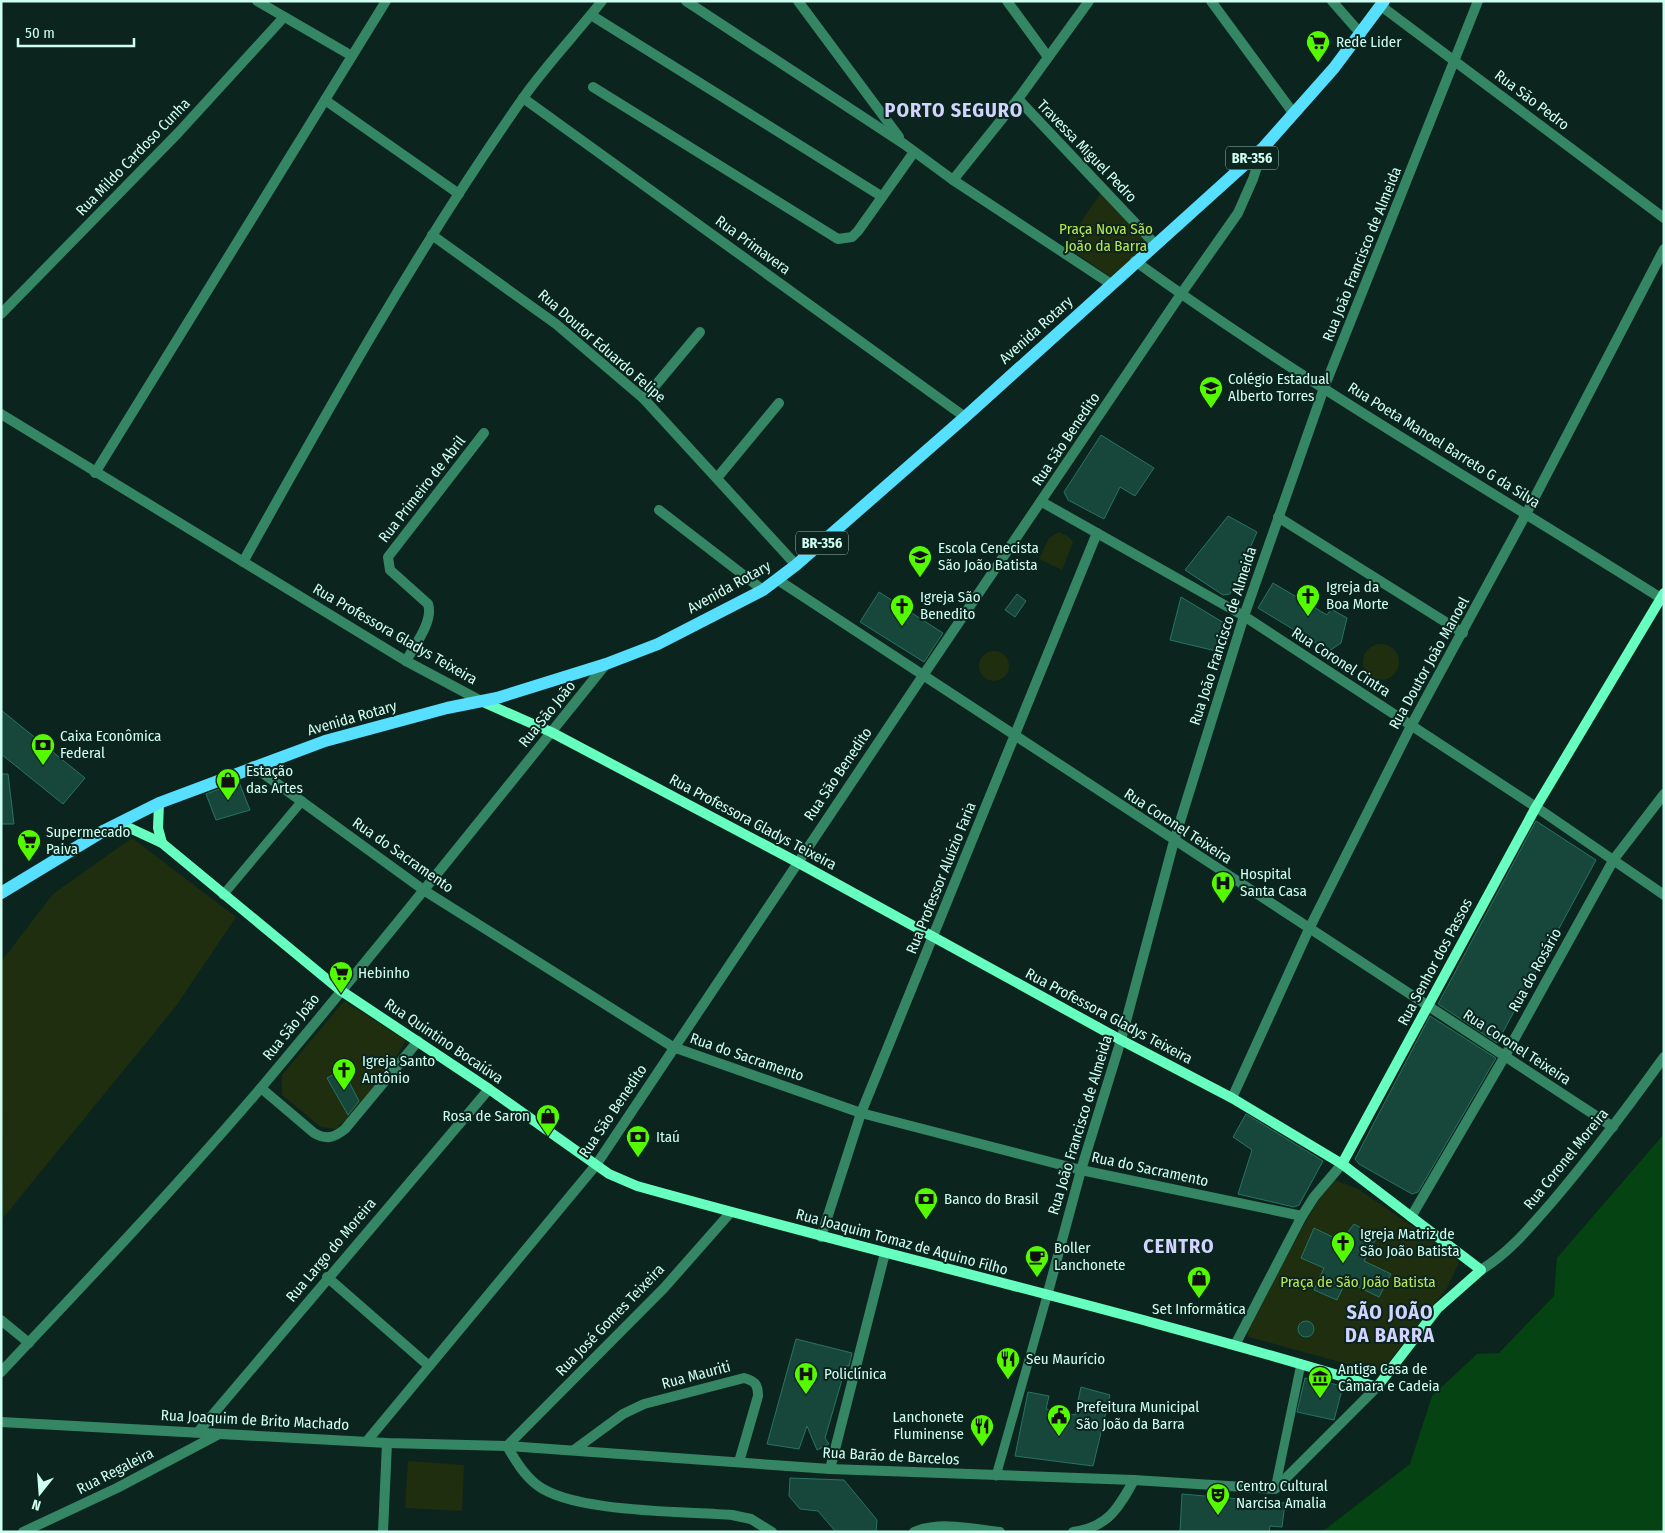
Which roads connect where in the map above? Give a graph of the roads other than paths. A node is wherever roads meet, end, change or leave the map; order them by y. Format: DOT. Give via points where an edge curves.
graph roads {
  1 [pos="257,1"];
  2 [pos="386,1"];
  3 [pos="602,1"];
  4 [pos="686,1"];
  5 [pos="798,1"];
  6 [pos="1007,1"];
  7 [pos="1089,1"];
  8 [pos="1211,1"];
  9 [pos="1332,1"];
  10 [pos="1478,1"];
  11 [pos="1382,4"];
  12 [pos="591,15"];
  13 [pos="284,17"];
  14 [pos="1360,34"];
  15 [pos="352,56"];
  16 [pos="1048,57"];
  17 [pos="1456,61"];
  18 [pos="592,87"];
  19 [pos="523,98"];
  20 [pos="1018,99"];
  21 [pos="325,100"];
  22 [pos="1294,114"];
  23 [pos="904,144"];
  24 [pos="1263,148"];
  25 [pos="914,152"];
  26 [pos="953,180"];
  27 [pos="459,194"];
  28 [pos="881,196"];
  29 [pos="1664,218"];
  30 [pos="432,235"];
  31 [pos="1155,244"];
  32 [pos="1664,249"];
  33 [pos="1135,261"];
  34 [pos="1111,284"];
  35 [pos="1181,294"];
  36 [pos="1,314"];
  37 [pos="700,332"];
  38 [pos="1324,388"];
  39 [pos="644,399"];
  40 [pos="779,403"];
  41 [pos="1,414"];
  42 [pos="966,417"];
  43 [pos="484,433"];
  44 [pos="95,472"];
  45 [pos="717,478"];
  46 [pos="1042,502"];
  47 [pos="659,510"];
  48 [pos="1526,514"];
  49 [pos="1278,517"];
  50 [pos="1097,533"];
  51 [pos="243,562"];
  52 [pos="796,565"];
  53 [pos="778,580"];
  54 [pos="763,590"];
  55 [pos="1663,597"];
  56 [pos="1244,616"];
  57 [pos="1463,633"];
  58 [pos="406,661"];
  59 [pos="606,664"];
  60 [pos="924,674"];
  61 [pos="483,702"];
  62 [pos="1411,726"];
  63 [pos="551,732"];
  64 [pos="1015,736"];
  65 [pos="253,766"];
  66 [pos="1664,794"];
  67 [pos="302,801"];
  68 [pos="159,803"];
  69 [pos="1536,807"];
  70 [pos="118,823"];
  71 [pos="1174,841"];
  72 [pos="162,843"];
  73 [pos="1614,859"];
  74 [pos="797,862"];
  75 [pos="424,891"];
  76 [pos="1,893"];
  77 [pos="223,895"];
  78 [pos="1664,895"];
  79 [pos="1309,929"];
  80 [pos="933,938"];
  81 [pos="340,990"];
  82 [pos="1428,1006"];
  83 [pos="1121,1040"];
  84 [pos="418,1041"];
  85 [pos="673,1047"];
  86 [pos="1505,1056"];
  87 [pos="1664,1057"];
  88 [pos="261,1088"];
  89 [pos="489,1088"];
  90 [pos="1232,1098"];
  91 [pos="861,1113"];
  92 [pos="1614,1127"];
  93 [pos="1342,1164"];
  94 [pos="596,1165"];
  95 [pos="1081,1170"];
  96 [pos="731,1212"];
  97 [pos="1302,1216"];
  98 [pos="1411,1217"];
  99 [pos="821,1237"];
  100 [pos="885,1253"];
  101 [pos="1481,1270"];
  102 [pos="327,1277"];
  103 [pos="1047,1296"];
  104 [pos="1,1320"];
  105 [pos="29,1343"];
  106 [pos="1235,1345"];
  107 [pos="1301,1364"];
  108 [pos="429,1366"];
  109 [pos="1,1372"];
  110 [pos="1377,1387"];
  111 [pos="1,1422"];
  112 [pos="198,1432"];
  113 [pos="219,1434"];
  114 [pos="367,1442"];
  115 [pos="387,1443"];
  116 [pos="507,1446"];
  117 [pos="574,1450"];
  118 [pos="739,1462"];
  119 [pos="830,1469"];
  120 [pos="996,1476"];
  121 [pos="1134,1480"];
  122 [pos="1275,1489"];
  123 [pos="23,1532"];
  124 [pos="382,1532"];
  125 [pos="772,1532"];
  126 [pos="914,1532"];
  127 [pos="1000,1532"];
  128 [pos="1073,1532"];
  1 -- 13 [label="street"];
  2 -- 15 [label="street"];
  3 -- 12 [label="street"];
  4 -- 23 [label="street"];
  5 -- 23 [label="street"];
  6 -- 16 [label="street"];
  7 -- 16 [label="street"];
  8 -- 22 [label="street"];
  9 -- 14 [label="street"];
  10 -- 17 [label="street, Rua João Francisco de Almeida"];
  11 -- 14 [label="main road, Avenida Rotary / BR-356"];
  11 -- 17 [label="street, Rua São Pedro"];
  12 -- 19 [label="street"];
  12 -- 28 [label="street"];
  13 -- 15 [label="street"];
  13 -- 36 [label="street, Rua Mildo Cardoso Cunha" via="178,133"];
  14 -- 22 [label="main road, Avenida Rotary / BR-356"];
  15 -- 21 [label="street"];
  16 -- 20 [label="street"];
  17 -- 29 [label="street, Rua São Pedro"];
  17 -- 38 [label="street, Rua João Francisco de Almeida"];
  18 -- 28 [label="street" via="838,239 852,237"];
  19 -- 27 [label="street"];
  19 -- 42 [label="street, Rua Primavera"];
  20 -- 26 [label="street"];
  20 -- 31 [label="street, Travessa Miguel Pedro"];
  21 -- 27 [label="street"];
  21 -- 44 [label="street"];
  22 -- 24 [label="main road, Avenida Rotary / BR-356"];
  23 -- 25 [label="street"];
  24 -- 31 [label="main road, Avenida Rotary / BR-356"];
  24 -- 35 [label="street, Rua São Benedito" via="1238,212"];
  25 -- 26 [label="street"];
  25 -- 28 [label="street"];
  26 -- 34 [label="street"];
  27 -- 30 [label="street"];
  30 -- 39 [label="street, Rua Doutor Eduardo Felipe" via="556,324"];
  30 -- 51 [label="street"];
  31 -- 33 [label="main road, Avenida Rotary / BR-356"];
  32 -- 48 [label="street, Rua Doutor João Manoel"];
  33 -- 34 [label="main road, Avenida Rotary / BR-356"];
  33 -- 35 [label="street, Rua Poeta Manoel Barreto G da Silva"];
  34 -- 42 [label="main road, Avenida Rotary / BR-356"];
  35 -- 38 [label="street, Rua Poeta Manoel Barreto G da Silva"];
  35 -- 46 [label="street, Rua São Benedito"];
  37 -- 39 [label="street"];
  38 -- 48 [label="street, Rua Poeta Manoel Barreto G da Silva"];
  38 -- 49 [label="street, Rua João Francisco de Almeida"];
  39 -- 45 [label="street, Rua Doutor Eduardo Felipe"];
  40 -- 45 [label="street"];
  41 -- 44 [label="street, Rua Professora Gladys Teixeira"];
  42 -- 52 [label="main road, Avenida Rotary / BR-356"];
  43 -- 58 [label="street, Rua Primeiro de Abril" via="388,557 390,570 428,604 430,610"];
  44 -- 51 [label="street, Rua Professora Gladys Teixeira"];
  45 -- 52 [label="street, Rua Doutor Eduardo Felipe"];
  46 -- 50 [label="street, Rua Coronel Cintra"];
  46 -- 60 [label="street, Rua São Benedito"];
  47 -- 54 [label="street"];
  48 -- 55 [label="street, Rua Poeta Manoel Barreto G da Silva"];
  48 -- 57 [label="street, Rua Doutor João Manoel"];
  49 -- 56 [label="street, Rua João Francisco de Almeida"];
  49 -- 57 [label="street"];
  50 -- 56 [label="street, Rua Coronel Cintra"];
  50 -- 64 [label="street, Rua Professor Aluízio Faria"];
  51 -- 58 [label="street, Rua Professora Gladys Teixeira"];
  52 -- 53 [label="main road, Avenida Rotary / BR-356"];
  53 -- 54 [label="main road, Avenida Rotary / BR-356"];
  53 -- 60 [label="street, Rua Coronel Teixeira"];
  54 -- 59 [label="main road, Avenida Rotary / BR-356" via="658,644"];
  55 -- 69 [label="main road, Rua Senhor dos Passos"];
  56 -- 62 [label="street, Rua Coronel Cintra"];
  56 -- 71 [label="street, Rua João Francisco de Almeida"];
  57 -- 62 [label="street, Rua Doutor João Manoel"];
  58 -- 61 [label="street, Rua Professora Gladys Teixeira"];
  59 -- 61 [label="main road, Avenida Rotary / BR-356"];
  59 -- 63 [label="street, Rua São João"];
  60 -- 64 [label="street, Rua Coronel Teixeira"];
  60 -- 74 [label="street, Rua São Benedito"];
  61 -- 63 [label="main road, Rua Professora Gladys Teixeira"];
  61 -- 65 [label="main road, Avenida Rotary / BR-356" via="439,710 324,741"];
  62 -- 69 [label="street, Rua Coronel Cintra"];
  62 -- 79 [label="street, Rua Doutor João Manoel"];
  63 -- 74 [label="main road, Rua Professora Gladys Teixeira"];
  63 -- 75 [label="street, Rua São João"];
  64 -- 71 [label="street, Rua Coronel Teixeira"];
  64 -- 80 [label="street, Rua Professor Aluízio Faria"];
  65 -- 67 [label="street, Rua do Sacramento"];
  65 -- 68 [label="main road, Avenida Rotary / BR-356"];
  66 -- 73 [label="street, Rua do Rosário"];
  67 -- 75 [label="street, Rua do Sacramento"];
  67 -- 77 [label="street"];
  68 -- 70 [label="main road, Avenida Rotary / BR-356"];
  68 -- 72 [label="main road" via="158,828"];
  69 -- 73 [label="street, Rua Coronel Cintra"];
  69 -- 82 [label="main road, Rua Senhor dos Passos"];
  70 -- 72 [label="main road, Rua Quintino Bocaiúva"];
  70 -- 76 [label="main road, Avenida Rotary / BR-356"];
  71 -- 79 [label="street, Rua Coronel Teixeira"];
  71 -- 83 [label="street, Rua João Francisco de Almeida"];
  72 -- 77 [label="main road, Rua Quintino Bocaiúva"];
  73 -- 78 [label="street, Rua Coronel Cintra"];
  73 -- 86 [label="street, Rua do Rosário"];
  74 -- 80 [label="main road, Rua Professora Gladys Teixeira"];
  74 -- 85 [label="street, Rua São Benedito"];
  75 -- 81 [label="street, Rua São João"];
  75 -- 85 [label="street, Rua do Sacramento"];
  77 -- 81 [label="main road, Rua Quintino Bocaiúva"];
  79 -- 82 [label="street, Rua Coronel Teixeira"];
  79 -- 90 [label="street, Rua Doutor João Manoel"];
  80 -- 83 [label="main road, Rua Professora Gladys Teixeira"];
  80 -- 91 [label="street, Rua Professor Aluízio Faria"];
  81 -- 84 [label="main road, Rua Quintino Bocaiúva"];
  81 -- 88 [label="street, Rua São João"];
  82 -- 86 [label="street, Rua Coronel Teixeira"];
  82 -- 93 [label="main road, Rua Senhor dos Passos"];
  83 -- 90 [label="main road, Rua Professora Gladys Teixeira"];
  83 -- 95 [label="street, Rua João Francisco de Almeida"];
  84 -- 88 [label="street" via="337,1136 322,1138 314,1133"];
  84 -- 89 [label="main road, Rua Quintino Bocaiúva"];
  85 -- 91 [label="street, Rua do Sacramento"];
  85 -- 94 [label="street, Rua São Benedito"];
  86 -- 92 [label="street, Rua Coronel Teixeira"];
  86 -- 98 [label="street, Rua do Rosário"];
  87 -- 92 [label="street, Rua Coronel Moreira"];
  88 -- 105 [label="street, Rua São João"];
  89 -- 94 [label="main road, Rua Quintino Bocaiúva"];
  89 -- 102 [label="street, Rua Largo do Moreira"];
  90 -- 93 [label="main road, Rua Professora Gladys Teixeira"];
  91 -- 95 [label="street, Rua do Sacramento"];
  91 -- 99 [label="street, Rua Professor Aluízio Faria"];
  92 -- 101 [label="street, Rua Coronel Moreira" via="1518,1241 1498,1260"];
  93 -- 97 [label="street, Rua Senhor dos Passos"];
  93 -- 98 [label="main road, Rua Professora Gladys Teixeira"];
  94 -- 96 [label="main road, Rua Joaquim Tomaz de Aquino Filho" via="637,1186"];
  94 -- 108 [label="street, Rua São Benedito"];
  95 -- 97 [label="street, Rua do Sacramento"];
  95 -- 103 [label="street, Rua João Francisco de Almeida"];
  96 -- 99 [label="main road, Rua Joaquim Tomaz de Aquino Filho"];
  96 -- 116 [label="street, Rua José Gomes Teixeira" via="664,1288"];
  97 -- 106 [label="street, Rua Senhor dos Passos"];
  98 -- 101 [label="main road, Rua Professora Gladys Teixeira"];
  99 -- 100 [label="main road, Rua Joaquim Tomaz de Aquino Filho"];
  100 -- 103 [label="main road, Rua Joaquim Tomaz de Aquino Filho"];
  100 -- 119 [label="street"];
  101 -- 110 [label="main road" via="1438,1308"];
  102 -- 108 [label="street"];
  102 -- 112 [label="street, Rua Largo do Moreira"];
  103 -- 106 [label="main road, Rua Joaquim Tomaz de Aquino Filho"];
  103 -- 120 [label="street"];
  104 -- 105 [label="street"];
  105 -- 109 [label="street, Rua São João"];
  106 -- 107 [label="main road, Rua Joaquim Tomaz de Aquino Filho"];
  107 -- 110 [label="main road, Rua Joaquim Tomaz de Aquino Filho"];
  107 -- 122 [label="street"];
  108 -- 114 [label="street, Rua São Benedito"];
  110 -- 122 [label="street"];
  111 -- 112 [label="street, Rua Joaquim de Brito Machado"];
  112 -- 113 [label="street, Rua Joaquim de Brito Machado"];
  113 -- 114 [label="street, Rua Joaquim de Brito Machado"];
  113 -- 123 [label="street, Rua Regaleira" via="117,1488"];
  114 -- 115 [label="street, Rua Joaquim de Brito Machado"];
  115 -- 116 [label="street, Rua Joaquim de Brito Machado"];
  115 -- 124 [label="street"];
  116 -- 117 [label="street, Rua Barão de Barcelos"];
  116 -- 125 [label="street" via="522,1471 538,1486 565,1499 594,1506 732,1515 751,1519"];
  117 -- 118 [label="street, Rua Barão de Barcelos"];
  117 -- 118 [label="street, Rua Mauriti" via="624,1414 644,1404 744,1378 755,1382 758,1396"];
  118 -- 119 [label="street, Rua Barão de Barcelos"];
  119 -- 120 [label="street, Rua Barão de Barcelos"];
  120 -- 121 [label="street, Rua Barão de Barcelos"];
  121 -- 122 [label="street, Rua Barão de Barcelos"];
  121 -- 128 [label="street" via="1119,1507 1106,1520"];
  126 -- 127 [label="street" via="943,1527"];
}
